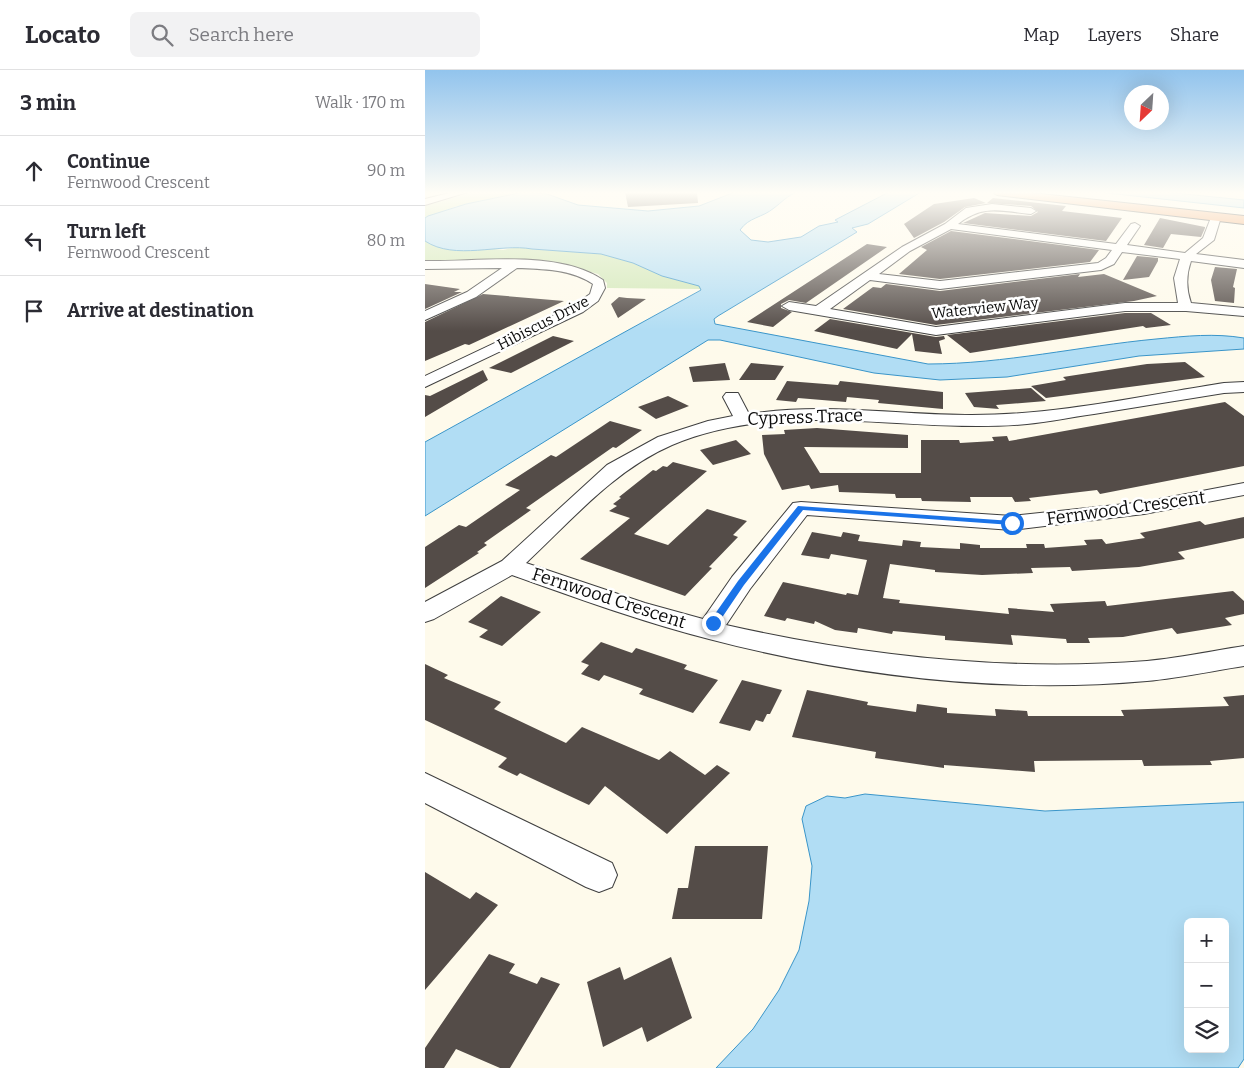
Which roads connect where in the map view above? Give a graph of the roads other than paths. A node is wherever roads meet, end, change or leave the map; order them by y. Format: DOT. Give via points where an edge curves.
graph roads {
  1 [pos="925,239"];
  2 [pos="1042,239"];
  3 [pos="1126,239"];
  4 [pos="1208,239"];
  5 [pos="1119,249"];
  6 [pos="1188,258"];
  7 [pos="1244,264"];
  8 [pos="425,265"];
  9 [pos="513,265"];
  10 [pos="868,276"];
  11 [pos="789,306"];
  12 [pos="1186,307"];
  13 [pos="818,311"];
  14 [pos="1244,312"];
  15 [pos="425,316"];
  16 [pos="425,382"];
  17 [pos="1244,387"];
  18 [pos="732,397"];
  19 [pos="743,419"];
  20 [pos="1244,489"];
  21 [pos="510,566"];
  22 [pos="425,614"];
  23 [pos="709,630"];
  24 [pos="1244,656"];
  25 [pos="425,787"];
  26 [pos="599,875"];
  1 -- 10 [label="street"];
  2 -- 5 [label="street"];
  3 -- 5 [label="street"];
  4 -- 6 [label="street" via="1193,241"];
  5 -- 6 [label="street"];
  5 -- 10 [label="street" via="1111,261 1101,266 947,284 927,285"];
  6 -- 7 [label="street"];
  6 -- 12 [label="street" via="1179,280"];
  8 -- 9 [label="street, Hibiscus Drive"];
  9 -- 15 [label="street" via="471,296"];
  9 -- 16 [label="street, Hibiscus Drive" via="574,269 595,279 599,289 596,296 578,309"];
  10 -- 13 [label="street"];
  11 -- 13 [label="street, Waterview Way"];
  12 -- 13 [label="street, Waterview Way" via="1125,307 943,331"];
  12 -- 14 [label="street, Waterview Way"];
  17 -- 19 [label="street, Cypress Trace" via="998,421 938,421 823,413"];
  18 -- 19 [label="street"];
  19 -- 21 [label="street, Cypress Trace" via="693,431 632,458 586,494"];
  20 -- 23 [label="street, Fernwood Crescent" via="1144,508 1012,523 801,508 746,576"];
  21 -- 22 [label="street, Cypress Trace"];
  21 -- 23 [label="street, Fernwood Crescent"];
  23 -- 24 [label="street, Fernwood Crescent" via="825,656 889,666 963,672 1094,674 1149,671"];
  25 -- 26 [label="street"];
}
